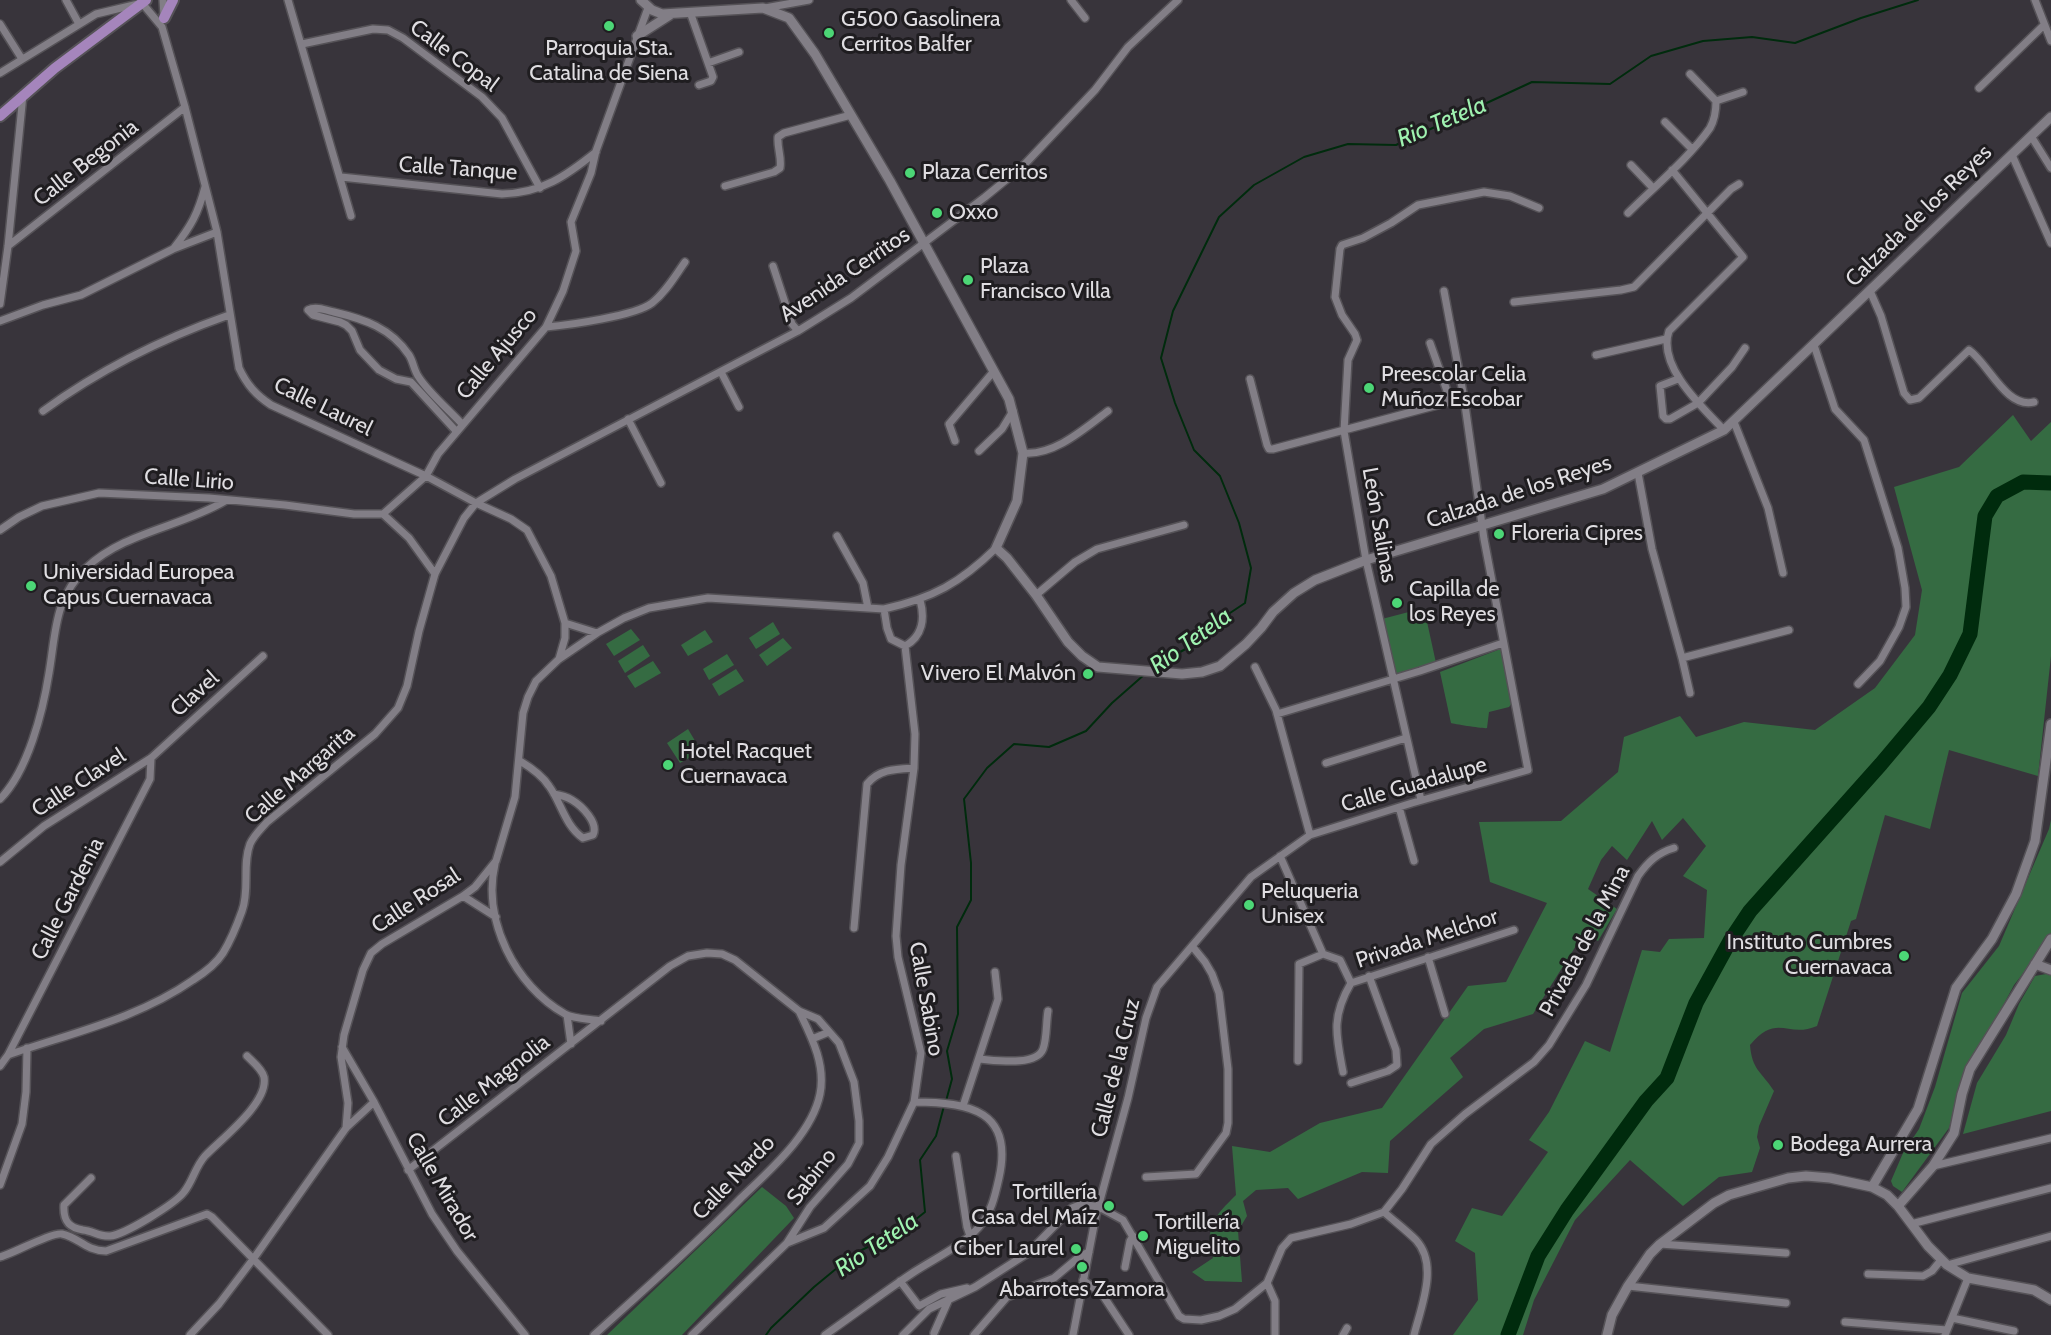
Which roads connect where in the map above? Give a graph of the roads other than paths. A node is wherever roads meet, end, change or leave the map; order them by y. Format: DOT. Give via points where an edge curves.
graph roads {
  1 [pos="66,0"];
  2 [pos="163,0"];
  3 [pos="173,0"];
  4 [pos="288,0"];
  5 [pos="641,0"];
  6 [pos="809,0"];
  7 [pos="1071,0"];
  8 [pos="1178,0"];
  9 [pos="2035,0"];
  10 [pos="144,1"];
  11 [pos="648,8"];
  12 [pos="763,8"];
  13 [pos="690,12"];
  14 [pos="672,14"];
  15 [pos="1085,18"];
  16 [pos="163,22"];
  17 [pos="0,24"];
  18 [pos="79,24"];
  19 [pos="2044,25"];
  20 [pos="637,36"];
  21 [pos="2051,41"];
  22 [pos="302,44"];
  23 [pos="739,52"];
  24 [pos="22,59"];
  25 [pos="708,63"];
  26 [pos="0,73"];
  27 [pos="1690,74"];
  28 [pos="699,85"];
  29 [pos="1979,88"];
  30 [pos="1743,92"];
  31 [pos="23,95"];
  32 [pos="1716,100"];
  33 [pos="185,107"];
  34 [pos="851,115"];
  35 [pos="0,116"];
  36 [pos="2051,117"];
  37 [pos="1665,122"];
  38 [pos="2031,136"];
  39 [pos="1692,149"];
  40 [pos="596,151"];
  41 [pos="2012,155"];
  42 [pos="1631,165"];
  43 [pos="2051,168"];
  44 [pos="1672,170"];
  45 [pos="341,177"];
  46 [pos="206,184"];
  47 [pos="1739,184"];
  48 [pos="725,186"];
  49 [pos="540,188"];
  50 [pos="1653,188"];
  51 [pos="1539,208"];
  52 [pos="1628,213"];
  53 [pos="1706,213"];
  54 [pos="351,216"];
  55 [pos="217,232"];
  56 [pos="924,243"];
  57 [pos="2051,243"];
  58 [pos="8,246"];
  59 [pos="173,249"];
  60 [pos="685,262"];
  61 [pos="773,266"];
  62 [pos="1444,291"];
  63 [pos="1870,291"];
  64 [pos="1514,302"];
  65 [pos="0,304"];
  66 [pos="229,315"];
  67 [pos="361,319"];
  68 [pos="0,321"];
  69 [pos="546,327"];
  70 [pos="352,331"];
  71 [pos="798,331"];
  72 [pos="1666,339"];
  73 [pos="1430,343"];
  74 [pos="1814,345"];
  75 [pos="1745,348"];
  76 [pos="1596,355"];
  77 [pos="994,371"];
  78 [pos="721,372"];
  79 [pos="417,375"];
  80 [pos="1250,379"];
  81 [pos="1678,379"];
  82 [pos="411,382"];
  83 [pos="1464,398"];
  84 [pos="1451,402"];
  85 [pos="2034,402"];
  86 [pos="1698,403"];
  87 [pos="739,407"];
  88 [pos="43,411"];
  89 [pos="1013,411"];
  90 [pos="1108,411"];
  91 [pos="628,419"];
  92 [pos="1734,422"];
  93 [pos="462,424"];
  94 [pos="1724,430"];
  95 [pos="456,431"];
  96 [pos="1344,431"];
  97 [pos="955,441"];
  98 [pos="979,451"];
  99 [pos="1023,453"];
  100 [pos="1638,472"];
  101 [pos="426,476"];
  102 [pos="661,483"];
  103 [pos="225,501"];
  104 [pos="476,503"];
  105 [pos="383,514"];
  106 [pos="1184,525"];
  107 [pos="1483,525"];
  108 [pos="0,530"];
  109 [pos="837,536"];
  110 [pos="996,548"];
  111 [pos="1366,560"];
  112 [pos="1783,573"];
  113 [pos="435,574"];
  114 [pos="1036,595"];
  115 [pos="920,600"];
  116 [pos="868,608"];
  117 [pos="884,609"];
  118 [pos="565,623"];
  119 [pos="1790,630"];
  120 [pos="597,633"];
  121 [pos="1503,643"];
  122 [pos="905,646"];
  123 [pos="263,656"];
  124 [pos="1682,658"];
  125 [pos="559,659"];
  126 [pos="1255,667"];
  127 [pos="1392,680"];
  128 [pos="1858,684"];
  129 [pos="1689,693"];
  130 [pos="1277,714"];
  131 [pos="2051,724"];
  132 [pos="1406,738"];
  133 [pos="151,758"];
  134 [pos="519,761"];
  135 [pos="1326,764"];
  136 [pos="914,768"];
  137 [pos="554,794"];
  138 [pos="0,799"];
  139 [pos="1421,800"];
  140 [pos="1399,807"];
  141 [pos="1310,835"];
  142 [pos="1674,848"];
  143 [pos="1280,856"];
  144 [pos="496,861"];
  145 [pos="1414,861"];
  146 [pos="0,862"];
  147 [pos="463,896"];
  148 [pos="496,917"];
  149 [pos="854,928"];
  150 [pos="1514,930"];
  151 [pos="2051,939"];
  152 [pos="1192,946"];
  153 [pos="2048,952"];
  154 [pos="1323,954"];
  155 [pos="1428,957"];
  156 [pos="2035,964"];
  157 [pos="2051,970"];
  158 [pos="995,972"];
  159 [pos="1369,976"];
  160 [pos="1351,983"];
  161 [pos="799,1011"];
  162 [pos="1048,1011"];
  163 [pos="1446,1014"];
  164 [pos="567,1015"];
  165 [pos="601,1021"];
  166 [pos="829,1032"];
  167 [pos="812,1038"];
  168 [pos="571,1044"];
  169 [pos="342,1047"];
  170 [pos="27,1048"];
  171 [pos="8,1055"];
  172 [pos="247,1056"];
  173 [pos="979,1059"];
  174 [pos="1298,1061"];
  175 [pos="0,1066"];
  176 [pos="1342,1072"];
  177 [pos="1351,1083"];
  178 [pos="374,1102"];
  179 [pos="915,1102"];
  180 [pos="961,1106"];
  181 [pos="346,1128"];
  182 [pos="2051,1138"];
  183 [pos="956,1155"];
  184 [pos="1933,1166"];
  185 [pos="408,1170"];
  186 [pos="1146,1177"];
  187 [pos="91,1178"];
  188 [pos="0,1185"];
  189 [pos="1872,1187"];
  190 [pos="2051,1188"];
  191 [pos="1898,1206"];
  192 [pos="1099,1207"];
  193 [pos="1384,1212"];
  194 [pos="1911,1224"];
  195 [pos="100,1235"];
  196 [pos="970,1236"];
  197 [pos="1133,1236"];
  198 [pos="2051,1236"];
  199 [pos="787,1243"];
  200 [pos="1660,1244"];
  201 [pos="96,1251"];
  202 [pos="1089,1252"];
  203 [pos="1785,1253"];
  204 [pos="1,1257"];
  205 [pos="254,1258"];
  206 [pos="1944,1263"];
  207 [pos="1125,1267"];
  208 [pos="1868,1274"];
  209 [pos="1968,1278"];
  210 [pos="1083,1280"];
  211 [pos="900,1281"];
  212 [pos="1267,1283"];
  213 [pos="1628,1286"];
  214 [pos="975,1287"];
  215 [pos="949,1299"];
  216 [pos="2051,1300"];
  217 [pos="1786,1303"];
  218 [pos="1952,1318"];
  219 [pos="1845,1322"];
  220 [pos="2014,1331"];
  221 [pos="934,1333"];
  222 [pos="1946,1333"];
  223 [pos="190,1335"];
  224 [pos="328,1335"];
  225 [pos="525,1335"];
  226 [pos="594,1335"];
  227 [pos="692,1335"];
  228 [pos="825,1335"];
  229 [pos="903,1335"];
  230 [pos="974,1335"];
  231 [pos="1073,1335"];
  232 [pos="1129,1335"];
  233 [pos="1275,1335"];
  234 [pos="1414,1335"];
  235 [pos="1609,1335"];
  1 -- 18 [label="street"];
  2 -- 16 [label="street, Calle Laurel"];
  3 -- 16 [label="main road"];
  4 -- 22 [label="street"];
  5 -- 11 [label="street"];
  6 -- 12 [label="street"];
  7 -- 15 [label="street"];
  8 -- 56 [label="street, Avenida Cerritos" via="1128,47 1095,90 1023,166"];
  9 -- 19 [label="street"];
  10 -- 16 [label="street, Calle Laurel"];
  10 -- 18 [label="street" via="96,14"];
  10 -- 31 [label="main road"];
  11 -- 14 [label="street"];
  11 -- 20 [label="street, Calle Ajusco"];
  12 -- 13 [label="street"];
  12 -- 34 [label="street" via="789,18 800,31"];
  13 -- 14 [label="street"];
  13 -- 25 [label="street"];
  14 -- 20 [label="street"];
  16 -- 33 [label="street, Calle Laurel"];
  17 -- 24 [label="street"];
  18 -- 24 [label="street"];
  19 -- 21 [label="street"];
  19 -- 29 [label="street"];
  20 -- 40 [label="street, Calle Ajusco"];
  22 -- 45 [label="street"];
  22 -- 49 [label="street, Calle Copal" via="373,29 388,30 403,38 482,97 502,118"];
  23 -- 25 [label="street"];
  24 -- 26 [label="street"];
  25 -- 28 [label="street" via="713,80"];
  27 -- 32 [label="street"];
  30 -- 32 [label="street"];
  31 -- 35 [label="main road"];
  31 -- 58 [label="street"];
  32 -- 39 [label="street" via="1716,114 1710,127"];
  33 -- 46 [label="street, Calle Laurel"];
  33 -- 58 [label="street, Calle Begonia"];
  34 -- 48 [label="street" via="784,133 777,142 780,168"];
  34 -- 56 [label="street"];
  36 -- 38 [label="street, Calzada de los Reyes"];
  37 -- 39 [label="street"];
  38 -- 41 [label="street, Calzada de los Reyes"];
  38 -- 43 [label="street"];
  39 -- 44 [label="street"];
  40 -- 49 [label="street, Calle Tanque"];
  40 -- 69 [label="street, Calle Ajusco" via="571,222 576,251"];
  41 -- 57 [label="street"];
  41 -- 63 [label="street, Calzada de los Reyes"];
  42 -- 50 [label="street"];
  44 -- 50 [label="street"];
  44 -- 53 [label="street"];
  45 -- 49 [label="street, Calle Tanque" via="502,194"];
  45 -- 54 [label="street"];
  46 -- 55 [label="street, Calle Laurel"];
  46 -- 59 [label="street" via="199,210"];
  47 -- 53 [label="street"];
  50 -- 52 [label="street"];
  51 -- 96 [label="street, León Salinas" via="1510,196 1484,192 1418,204 1391,223 1342,245 1335,297 1357,340 1348,360"];
  53 -- 64 [label="street" via="1634,287"];
  53 -- 72 [label="street" via="1743,257 1669,331"];
  55 -- 59 [label="street"];
  55 -- 66 [label="street, Calle Laurel"];
  56 -- 71 [label="street, Avenida Cerritos" via="851,298"];
  56 -- 77 [label="street"];
  58 -- 65 [label="street"];
  59 -- 68 [label="street" via="81,295"];
  60 -- 69 [label="street" via="665,290 645,307"];
  61 -- 71 [label="street" via="792,324"];
  62 -- 83 [label="street"];
  63 -- 74 [label="street, Calzada de los Reyes"];
  63 -- 85 [label="street" via="1904,393 1910,400 1919,398 1969,350 2015,400"];
  66 -- 88 [label="street" via="183,331"];
  66 -- 101 [label="street, Calle Laurel" via="239,368 260,398"];
  67 -- 70 [label="street"];
  67 -- 70 [label="street" via="309,308 309,313 340,322"];
  67 -- 79 [label="street" via="382,328 401,344"];
  69 -- 93 [label="street, Calle Ajusco"];
  70 -- 82 [label="street" via="360,350 379,370"];
  71 -- 78 [label="street, Avenida Cerritos"];
  72 -- 76 [label="street"];
  72 -- 81 [label="street"];
  73 -- 84 [label="street"];
  74 -- 92 [label="street, Calzada de los Reyes"];
  74 -- 128 [label="street" via="1835,409 1864,440 1898,548 1905,588 1906,607 1899,627 1880,661"];
  75 -- 86 [label="street"];
  77 -- 89 [label="street"];
  77 -- 97 [label="street" via="949,424"];
  78 -- 87 [label="street"];
  78 -- 91 [label="street, Avenida Cerritos"];
  79 -- 82 [label="street"];
  79 -- 93 [label="street"];
  80 -- 96 [label="street" via="1269,449"];
  81 -- 86 [label="street"];
  81 -- 86 [label="street" via="1660,386 1663,416 1670,419"];
  82 -- 95 [label="street"];
  83 -- 84 [label="street"];
  83 -- 107 [label="street"];
  84 -- 96 [label="street"];
  86 -- 94 [label="street"];
  89 -- 98 [label="street" via="1002,429"];
  89 -- 99 [label="street"];
  90 -- 99 [label="street" via="1058,446"];
  91 -- 102 [label="street"];
  91 -- 104 [label="street, Avenida Cerritos"];
  92 -- 94 [label="street, Calzada de los Reyes"];
  92 -- 112 [label="street" via="1768,508"];
  93 -- 95 [label="street, Calle Ajusco"];
  94 -- 100 [label="street, Calzada de los Reyes"];
  95 -- 101 [label="street, Calle Ajusco"];
  96 -- 111 [label="street, León Salinas"];
  99 -- 110 [label="street" via="1017,501"];
  100 -- 107 [label="street, Calzada de los Reyes" via="1603,489"];
  100 -- 124 [label="street" via="1652,549"];
  101 -- 104 [label="street, Calle Laurel"];
  101 -- 105 [label="street, Calle Ajusco"];
  103 -- 105 [label="street, Calle Lirio"];
  103 -- 108 [label="street, Calle Lirio" via="99,493 42,506"];
  103 -- 138 [label="street" via="102,554 76,578 59,608 36,729 15,781"];
  104 -- 113 [label="street, Calle Margarita"];
  104 -- 118 [label="street, Calle Laurel" via="527,530 551,576"];
  105 -- 113 [label="street" via="409,538"];
  106 -- 114 [label="street" via="1097,549"];
  107 -- 111 [label="street, Calzada de los Reyes"];
  107 -- 121 [label="street"];
  109 -- 116 [label="street" via="863,583"];
  110 -- 114 [label="street, Calzada de los Reyes"];
  110 -- 115 [label="street, Calle Rosal" via="953,583"];
  111 -- 114 [label="street, Calzada de los Reyes" via="1315,580 1294,593 1224,664 1191,673 1098,666 1068,642"];
  111 -- 127 [label="street, León Salinas"];
  113 -- 170 [label="street, Calle Margarita" via="398,708 375,734 254,837 243,909 223,954 206,972 152,1004 117,1020"];
  115 -- 117 [label="street, Calle Rosal"];
  115 -- 122 [label="street" via="921,629"];
  116 -- 117 [label="street, Calle Rosal"];
  116 -- 120 [label="street, Calle Rosal" via="708,598 649,608"];
  117 -- 122 [label="street" via="891,639"];
  118 -- 120 [label="street"];
  118 -- 125 [label="street, Calle Laurel"];
  119 -- 124 [label="street"];
  120 -- 125 [label="street, Calle Rosal"];
  121 -- 127 [label="street"];
  121 -- 139 [label="street, Calle Guadalupe" via="1528,770"];
  122 -- 136 [label="street, Calle Sabino" via="915,734"];
  123 -- 133 [label="street, Clavel"];
  124 -- 129 [label="street"];
  125 -- 134 [label="street, Calle Rosal" via="536,681 528,697 520,732"];
  126 -- 130 [label="street"];
  127 -- 130 [label="street"];
  127 -- 132 [label="street, León Salinas"];
  130 -- 141 [label="street"];
  131 -- 189 [label="street" via="2035,841 2016,894 1992,939 1956,988 1918,1109"];
  132 -- 135 [label="street"];
  132 -- 139 [label="street, León Salinas"];
  133 -- 146 [label="street, Calle Clavel" via="44,826"];
  133 -- 171 [label="street, Calle Gardenia" via="150,779"];
  134 -- 137 [label="street" via="539,775"];
  134 -- 144 [label="street, Calle Rosal" via="515,797"];
  136 -- 149 [label="street" via="880,773 867,784"];
  136 -- 179 [label="street, Calle Sabino" via="896,936 921,1053"];
  137 -- 137 [label="street" via="578,834 583,838 593,835 594,826 581,806"];
  139 -- 140 [label="street, Calle Guadalupe"];
  140 -- 141 [label="street, Calle Guadalupe"];
  140 -- 145 [label="street"];
  141 -- 143 [label="street, Calle de la Cruz"];
  142 -- 193 [label="street, Privada de la Mina" via="1661,852 1638,876 1586,985 1549,1045 1534,1062 1431,1144"];
  143 -- 152 [label="street, Calle de la Cruz" via="1251,877"];
  143 -- 154 [label="street"];
  144 -- 147 [label="street, Calle Rosal"];
  144 -- 148 [label="street" via="492,878"];
  147 -- 148 [label="street"];
  147 -- 169 [label="street, Calle Rosal" via="371,952"];
  148 -- 164 [label="street" via="505,946 521,974"];
  150 -- 155 [label="street, Privada Melchor"];
  151 -- 153 [label="street"];
  152 -- 186 [label="street" via="1209,968 1219,993 1228,1069 1228,1123 1226,1132 1196,1174"];
  152 -- 192 [label="street, Calle de la Cruz" via="1154,993"];
  153 -- 156 [label="street"];
  154 -- 160 [label="street" via="1340,960"];
  154 -- 174 [label="street" via="1299,964"];
  155 -- 159 [label="street, Privada Melchor"];
  155 -- 163 [label="street"];
  156 -- 157 [label="street"];
  156 -- 184 [label="street" via="1970,1069 1954,1133"];
  158 -- 173 [label="street" via="998,999"];
  159 -- 160 [label="street, Privada Melchor"];
  159 -- 177 [label="street" via="1396,1050 1397,1065"];
  160 -- 176 [label="street" via="1336,1019"];
  161 -- 165 [label="street, Calle Magnolia" via="735,960 707,953 688,956 670,966"];
  161 -- 166 [label="street, Sabino" via="818,1019"];
  161 -- 167 [label="street, Calle Nardo"];
  162 -- 173 [label="street" via="1043,1049 1038,1056 1015,1061"];
  164 -- 165 [label="street"];
  164 -- 168 [label="street"];
  165 -- 168 [label="street, Calle Magnolia"];
  166 -- 167 [label="street"];
  166 -- 199 [label="street, Sabino" via="839,1043 854,1082 859,1143 848,1164 810,1207"];
  167 -- 226 [label="street, Calle Nardo" via="818,1053 821,1093 802,1133 686,1254"];
  168 -- 185 [label="street, Calle Magnolia"];
  169 -- 178 [label="street, Calle Mirador"];
  169 -- 181 [label="street, Calle Rosal" via="348,1104"];
  170 -- 171 [label="street, Calle Margarita"];
  170 -- 188 [label="street" via="22,1124"];
  171 -- 175 [label="street, Calle Gardenia"];
  172 -- 195 [label="street" via="264,1077 263,1089 241,1121 197,1166 183,1194 121,1233"];
  173 -- 180 [label="street"];
  178 -- 181 [label="street"];
  178 -- 185 [label="street, Calle Mirador"];
  179 -- 180 [label="street"];
  179 -- 199 [label="street, Calle Sabino" via="870,1186 824,1228"];
  180 -- 196 [label="street" via="984,1114 998,1130 1003,1148 991,1208"];
  181 -- 205 [label="street"];
  182 -- 184 [label="street"];
  183 -- 196 [label="street"];
  184 -- 191 [label="street"];
  185 -- 225 [label="street, Calle Mirador" via="457,1251"];
  187 -- 195 [label="street" via="64,1205 63,1214 72,1227"];
  189 -- 191 [label="street"];
  189 -- 200 [label="street" via="1830,1178 1788,1178 1729,1195"];
  190 -- 194 [label="street"];
  191 -- 194 [label="street"];
  192 -- 197 [label="street" via="1123,1220"];
  192 -- 202 [label="street, Calle de la Cruz"];
  192 -- 214 [label="street" via="1082,1204 1072,1208 1028,1253"];
  193 -- 212 [label="street" via="1291,1238 1282,1248"];
  193 -- 234 [label="street" via="1416,1240 1425,1255 1426,1285"];
  194 -- 206 [label="street"];
  195 -- 201 [label="street"];
  196 -- 211 [label="street"];
  197 -- 207 [label="street"];
  197 -- 212 [label="street" via="1184,1320 1230,1312"];
  198 -- 206 [label="street"];
  199 -- 227 [label="street, Calle Sabino"];
  200 -- 203 [label="street"];
  200 -- 213 [label="street"];
  201 -- 204 [label="street" via="58,1234"];
  201 -- 205 [label="street" via="106,1251 207,1214"];
  202 -- 210 [label="street, Calle de la Cruz"];
  202 -- 230 [label="street" via="1054,1278 1007,1297"];
  205 -- 223 [label="street"];
  205 -- 224 [label="street"];
  206 -- 208 [label="street" via="1923,1276"];
  206 -- 209 [label="street"];
  209 -- 216 [label="street" via="2034,1290"];
  209 -- 218 [label="street"];
  210 -- 231 [label="street, Calle de la Cruz"];
  210 -- 232 [label="street" via="1102,1294"];
  211 -- 214 [label="street" via="919,1306 941,1294"];
  211 -- 228 [label="street"];
  212 -- 233 [label="street" via="1275,1301"];
  213 -- 217 [label="street"];
  213 -- 235 [label="street" via="1612,1315"];
  214 -- 215 [label="street"];
  215 -- 221 [label="street"];
  215 -- 229 [label="street" via="922,1314"];
  218 -- 220 [label="street"];
  218 -- 222 [label="street"];
  219 -- 222 [label="street"];
}
